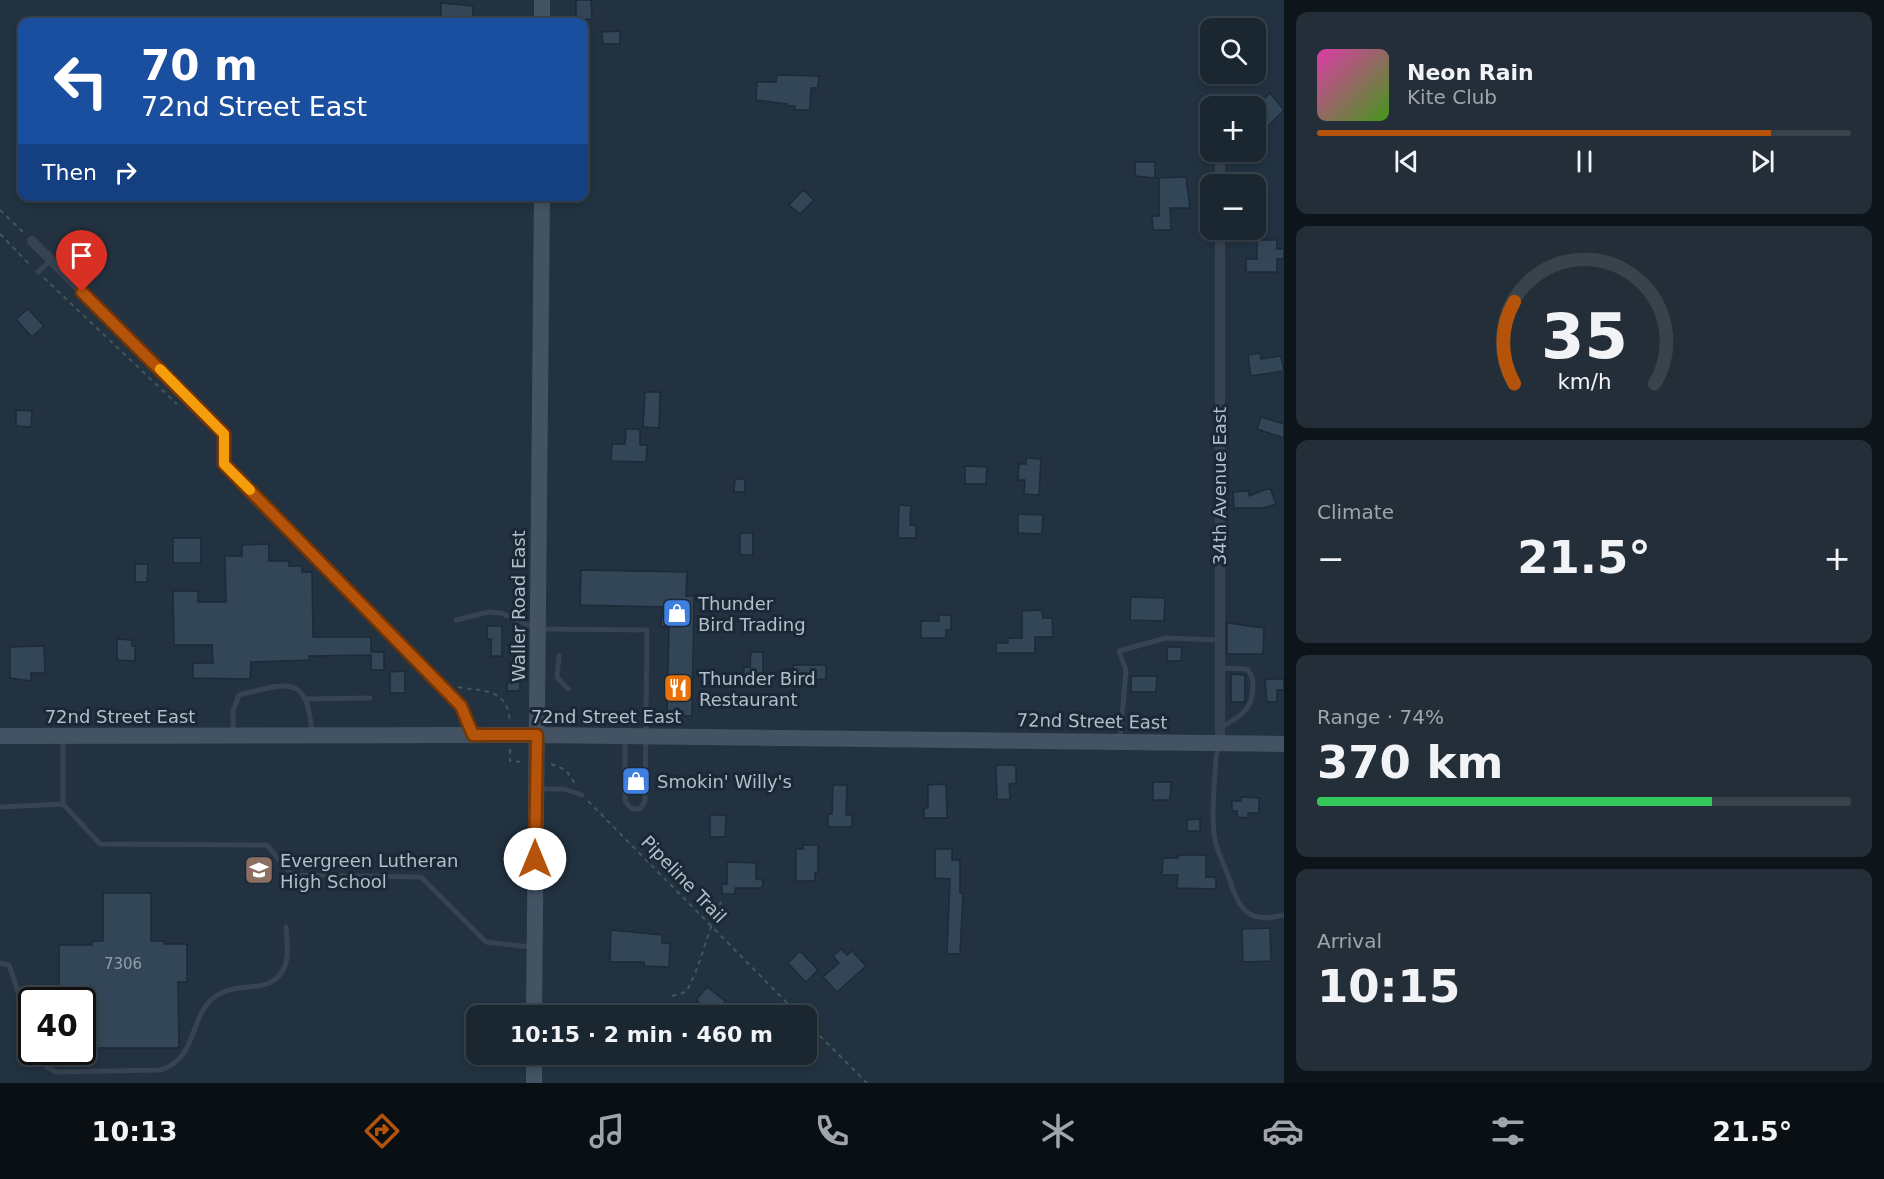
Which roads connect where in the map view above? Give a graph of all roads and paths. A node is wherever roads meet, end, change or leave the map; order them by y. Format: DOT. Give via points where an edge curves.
graph roads {
  1 [pos="542,0"];
  2 [pos="542,18"];
  3 [pos="542,201"];
  4 [pos="0,210"];
  5 [pos="1220,240"];
  6 [pos="32,242"];
  7 [pos="51,260"];
  8 [pos="38,272"];
  9 [pos="456,620"];
  10 [pos="537,629"];
  11 [pos="1218,640"];
  12 [pos="559,656"];
  13 [pos="1218,668"];
  14 [pos="568,688"];
  15 [pos="370,698"];
  16 [pos="306,699"];
  17 [pos="63,735"];
  18 [pos="473,735"];
  19 [pos="537,735"];
  20 [pos="1220,735"];
  21 [pos="0,736"];
  22 [pos="233,736"];
  23 [pos="312,736"];
  24 [pos="625,736"];
  25 [pos="644,736"];
  26 [pos="1119,740"];
  27 [pos="1284,744"];
  28 [pos="509,753"];
  29 [pos="520,762"];
  30 [pos="550,764"];
  31 [pos="536,789"];
  32 [pos="582,795"];
  33 [pos="63,804"];
  34 [pos="0,807"];
  35 [pos="721,902"];
  36 [pos="1284,915"];
  37 [pos="710,926"];
  38 [pos="286,927"];
  39 [pos="534,948"];
  40 [pos="0,963"];
  41 [pos="18,992"];
  42 [pos="672,996"];
  43 [pos="534,1005"];
  44 [pos="789,1005"];
  45 [pos="817,1033"];
  46 [pos="46,1065"];
  47 [pos="534,1065"];
  48 [pos="534,1083"];
  49 [pos="867,1083"];
  1 -- 2 [label="main road"];
  3 -- 10 [label="main road, Waller Road East"];
  4 -- 6 [label="path"];
  5 -- 11 [label="street, 34th Avenue East"];
  6 -- 7 [label="street"];
  7 -- 8 [label="lane"];
  7 -- 18 [label="street" via="224,434 224,464 461,706"];
  9 -- 10 [label="lane" via="501,613"];
  10 -- 19 [label="main road, Waller Road East"];
  10 -- 25 [label="lane" via="647,630"];
  11 -- 13 [label="street, 34th Avenue East"];
  11 -- 26 [label="lane" via="1166,638 1119,651 1126,670"];
  12 -- 14 [label="lane" via="557,677"];
  13 -- 20 [label="street, 34th Avenue East"];
  13 -- 20 [label="lane" via="1247,669 1253,681 1250,707"];
  15 -- 16 [label="lane"];
  16 -- 22 [label="lane" via="295,687 275,686 239,695 233,711"];
  16 -- 23 [label="lane"];
  17 -- 21 [label="main road, 72nd Street East"];
  17 -- 22 [label="main road, 72nd Street East"];
  17 -- 33 [label="lane"];
  18 -- 19 [label="main road, 72nd Street East"];
  18 -- 23 [label="main road, 72nd Street East"];
  19 -- 24 [label="main road, 72nd Street East"];
  19 -- 31 [label="main road, Waller Road East"];
  20 -- 26 [label="main road, 72nd Street East"];
  20 -- 27 [label="main road, 72nd Street East"];
  20 -- 36 [label="lane" via="1216,756 1215,842 1233,893 1242,909 1254,917"];
  22 -- 23 [label="main road, 72nd Street East"];
  24 -- 25 [label="main road, 72nd Street East"];
  24 -- 25 [label="lane" via="625,801 636,810 645,801"];
  25 -- 26 [label="main road, 72nd Street East"];
  28 -- 29 [label="path" via="510,761"];
  30 -- 32 [label="path, Pipeline Trail" via="566,770"];
  31 -- 32 [label="lane" via="564,789"];
  31 -- 39 [label="main road, Waller Road East"];
  32 -- 37 [label="path, Pipeline Trail"];
  33 -- 34 [label="lane"];
  33 -- 39 [label="lane" via="100,844 267,845 292,875 421,877 486,942"];
  35 -- 37 [label="path"];
  37 -- 42 [label="path" via="695,976 686,992"];
  37 -- 44 [label="path, Pipeline Trail"];
  38 -- 46 [label="lane" via="288,956 280,975 265,986 233,987 208,1002 175,1066 160,1070 56,1072"];
  39 -- 43 [label="main road, Waller Road East"];
  40 -- 41 [label="lane" via="9,965"];
  45 -- 49 [label="path"];
  47 -- 48 [label="main road"];
}
